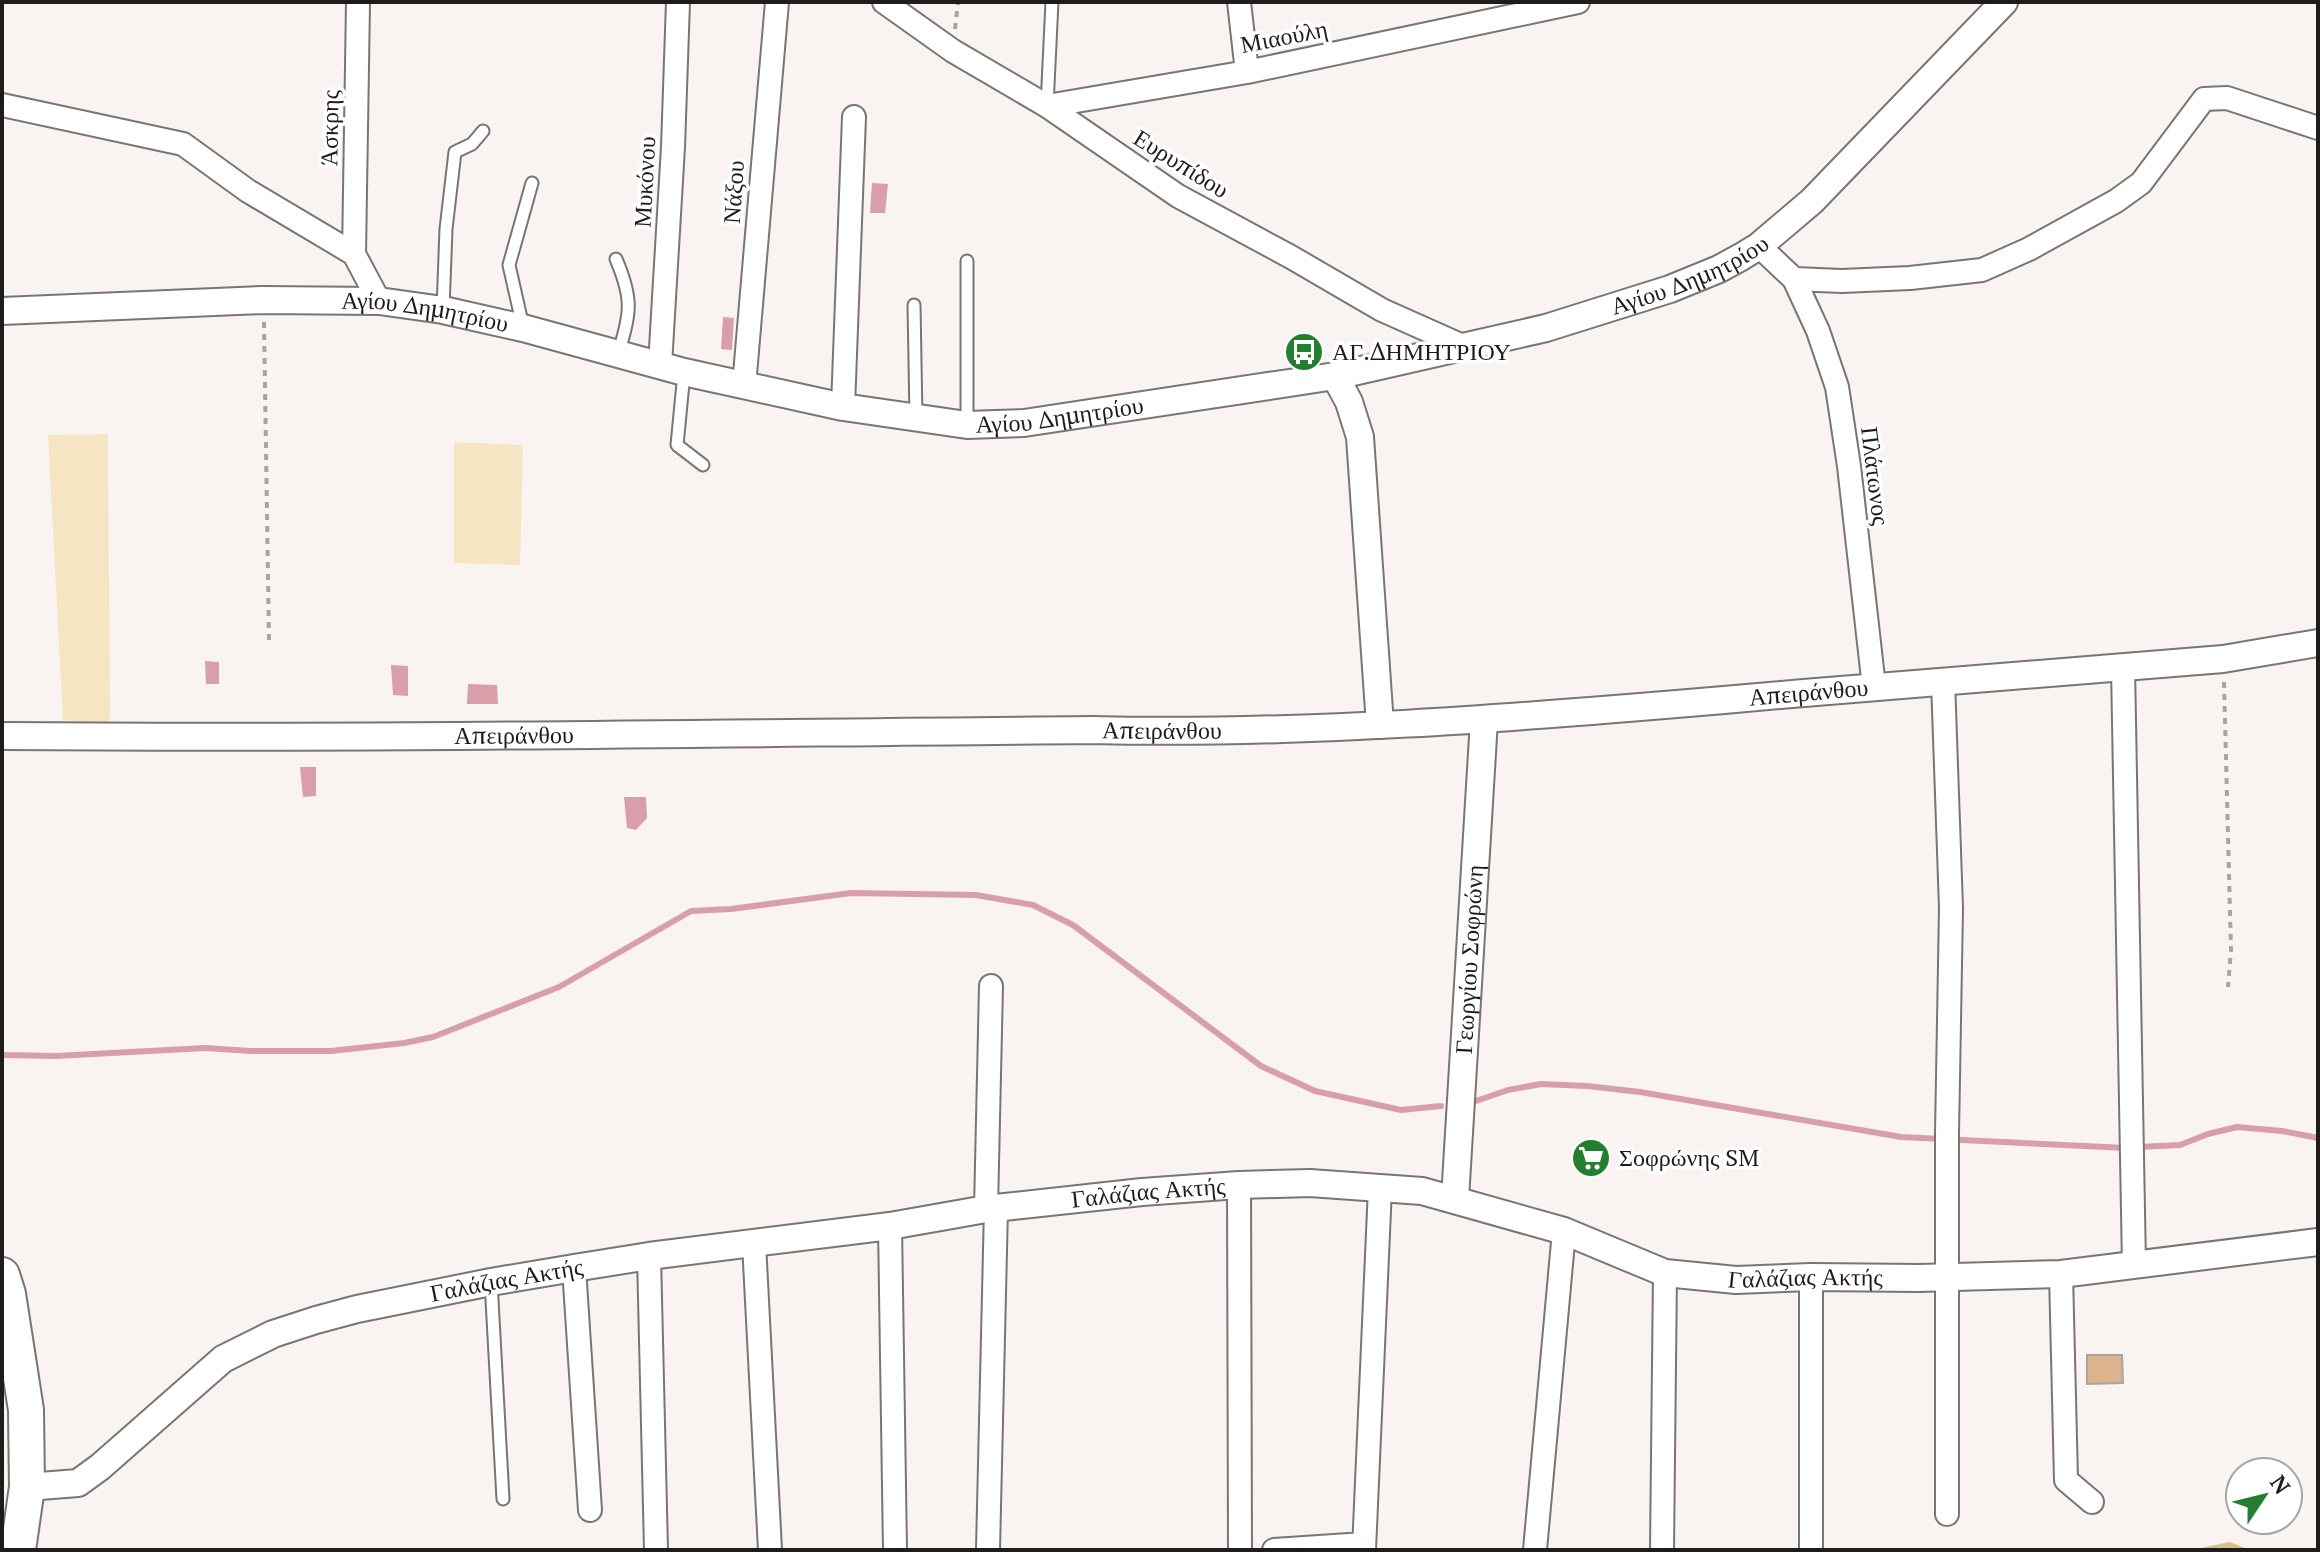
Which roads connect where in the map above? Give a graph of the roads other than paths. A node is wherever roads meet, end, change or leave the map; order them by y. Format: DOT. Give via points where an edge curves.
graph roads {
  1 [pos="678,2"];
  2 [pos="777,2"];
  3 [pos="884,2"];
  4 [pos="1052,2"];
  5 [pos="1239,2"];
  6 [pos="1578,2"];
  7 [pos="2004,2"];
  8 [pos="358,3"];
  9 [pos="1247,72"];
  10 [pos="2,105"];
  11 [pos="1047,106"];
  12 [pos="854,117"];
  13 [pos="2318,128"];
  14 [pos="483,131"];
  15 [pos="532,183"];
  16 [pos="1759,246"];
  17 [pos="354,254"];
  18 [pos="616,259"];
  19 [pos="967,261"];
  20 [pos="1794,279"];
  21 [pos="379,301"];
  22 [pos="914,305"];
  23 [pos="443,310"];
  24 [pos="2,311"];
  25 [pos="523,328"];
  26 [pos="1465,347"];
  27 [pos="618,356"];
  28 [pos="672,368"];
  29 [pos="1335,376"];
  30 [pos="744,386"];
  31 [pos="843,407"];
  32 [pos="916,418"];
  33 [pos="967,425"];
  34 [pos="703,465"];
  35 [pos="2318,643"];
  36 [pos="2123,667"];
  37 [pos="1943,681"];
  38 [pos="1874,687"];
  39 [pos="1484,720"];
  40 [pos="1380,725"];
  41 [pos="2,736"];
  42 [pos="991,986"];
  43 [pos="1239,1185"];
  44 [pos="1380,1188"];
  45 [pos="1455,1199"];
  46 [pos="991,1208"];
  47 [pos="890,1226"];
  48 [pos="1564,1231"];
  49 [pos="2318,1242"];
  50 [pos="754,1243"];
  51 [pos="649,1256"];
  52 [pos="2134,1265"];
  53 [pos="574,1268"];
  54 [pos="1665,1273"];
  55 [pos="2061,1274"];
  56 [pos="2,1275"];
  57 [pos="1811,1277"];
  58 [pos="1946,1277"];
  59 [pos="491,1282"];
  60 [pos="27,1487"];
  61 [pos="503,1499"];
  62 [pos="2092,1502"];
  63 [pos="590,1510"];
  64 [pos="1947,1514"];
  65 [pos="1364,1547"];
  66 [pos="18,1550"];
  67 [pos="656,1550"];
  68 [pos="770,1550"];
  69 [pos="895,1550"];
  70 [pos="988,1550"];
  71 [pos="1000,1550"];
  72 [pos="1240,1550"];
  73 [pos="1274,1550"];
  74 [pos="1535,1550"];
  75 [pos="1662,1550"];
  76 [pos="1811,1550"];
  1 -- 28 [label="street, Μυκόνου"];
  2 -- 30 [label="street, Νάξου"];
  3 -- 11 [label="street, Ευρυπίδου" via="953,51"];
  4 -- 11 [label="lane"];
  5 -- 9 [label="street"];
  6 -- 9 [label="street, Μιαούλη"];
  7 -- 16 [label="street, Αγίου Δημητρίου" via="1854,160"];
  8 -- 17 [label="street, Άσκρης"];
  9 -- 11 [label="street, Μιαούλη"];
  10 -- 17 [label="street" via="183,144 248,191"];
  11 -- 26 [label="street, Ευρυπίδου" via="1178,196 1382,310"];
  12 -- 31 [label="street"];
  13 -- 20 [label="street" via="2227,98 2204,99 2141,183 2067,229 1982,270 1910,278"];
  14 -- 23 [label="lane" via="455,152"];
  15 -- 25 [label="lane" via="509,265"];
  16 -- 20 [label="street"];
  16 -- 26 [label="street, Αγίου Δημητρίου" via="1670,289"];
  17 -- 21 [label="street"];
  18 -- 27 [label="lane" via="627,284 629,314"];
  19 -- 33 [label="lane"];
  20 -- 38 [label="street, Πλάτωνος" via="1837,387"];
  21 -- 23 [label="street, Αγίου Δημητρίου"];
  21 -- 24 [label="street, Αγίου Δημητρίου" via="263,300"];
  22 -- 32 [label="lane"];
  23 -- 25 [label="street, Αγίου Δημητρίου"];
  25 -- 27 [label="street, Αγίου Δημητρίου"];
  26 -- 29 [label="street, Αγίου Δημητρίου"];
  27 -- 28 [label="street, Αγίου Δημητρίου"];
  28 -- 30 [label="street, Αγίου Δημητρίου"];
  28 -- 34 [label="lane" via="677,445"];
  29 -- 33 [label="street, Αγίου Δημητρίου" via="1024,423"];
  29 -- 40 [label="street" via="1360,437"];
  30 -- 31 [label="street, Αγίου Δημητρίου"];
  31 -- 32 [label="street, Αγίου Δημητρίου"];
  32 -- 33 [label="street, Αγίου Δημητρίου"];
  35 -- 36 [label="street, Απειράνθου" via="2223,659"];
  36 -- 37 [label="street, Απειράνθου"];
  36 -- 52 [label="street"];
  37 -- 38 [label="street, Απειράνθου"];
  37 -- 58 [label="street" via="1951,908"];
  38 -- 39 [label="street, Απειράνθου"];
  39 -- 40 [label="street, Απειράνθου"];
  39 -- 45 [label="street, Γεωργίου Σοφρώνη"];
  40 -- 41 [label="street, Απειράνθου" via="1185,732"];
  42 -- 46 [label="street"];
  43 -- 44 [label="street, Γαλάζιας Ακτής"];
  43 -- 46 [label="street, Γαλάζιας Ακτής"];
  43 -- 72 [label="street"];
  44 -- 45 [label="street, Γαλάζιας Ακτής"];
  44 -- 65 [label="street"];
  45 -- 48 [label="street, Γαλάζιας Ακτής"];
  46 -- 47 [label="street, Γαλάζιας Ακτής"];
  46 -- 70 [label="street"];
  47 -- 50 [label="street, Γαλάζιας Ακτής"];
  47 -- 69 [label="street"];
  48 -- 54 [label="street, Γαλάζιας Ακτής"];
  48 -- 74 [label="street"];
  49 -- 52 [label="street, Γαλάζιας Ακτής"];
  50 -- 51 [label="street, Γαλάζιας Ακτής"];
  50 -- 68 [label="street"];
  51 -- 53 [label="street, Γαλάζιας Ακτής"];
  51 -- 67 [label="street"];
  52 -- 55 [label="street, Γαλάζιας Ακτής"];
  53 -- 59 [label="street, Γαλάζιας Ακτής"];
  53 -- 63 [label="street"];
  54 -- 57 [label="street, Γαλάζιας Ακτής" via="1736,1280"];
  54 -- 75 [label="street"];
  55 -- 58 [label="street, Γαλάζιας Ακτής"];
  55 -- 62 [label="street" via="2066,1480"];
  56 -- 60 [label="main road" via="26,1410"];
  57 -- 58 [label="street, Γαλάζιας Ακτής"];
  57 -- 76 [label="street"];
  58 -- 64 [label="street"];
  59 -- 60 [label="street, Γαλάζιας Ακτής" via="357,1309 273,1334 223,1359 85,1479"];
  59 -- 61 [label="lane"];
  60 -- 66 [label="main road"];
  65 -- 73 [label="street"];
  70 -- 71 [label="street"];
}
